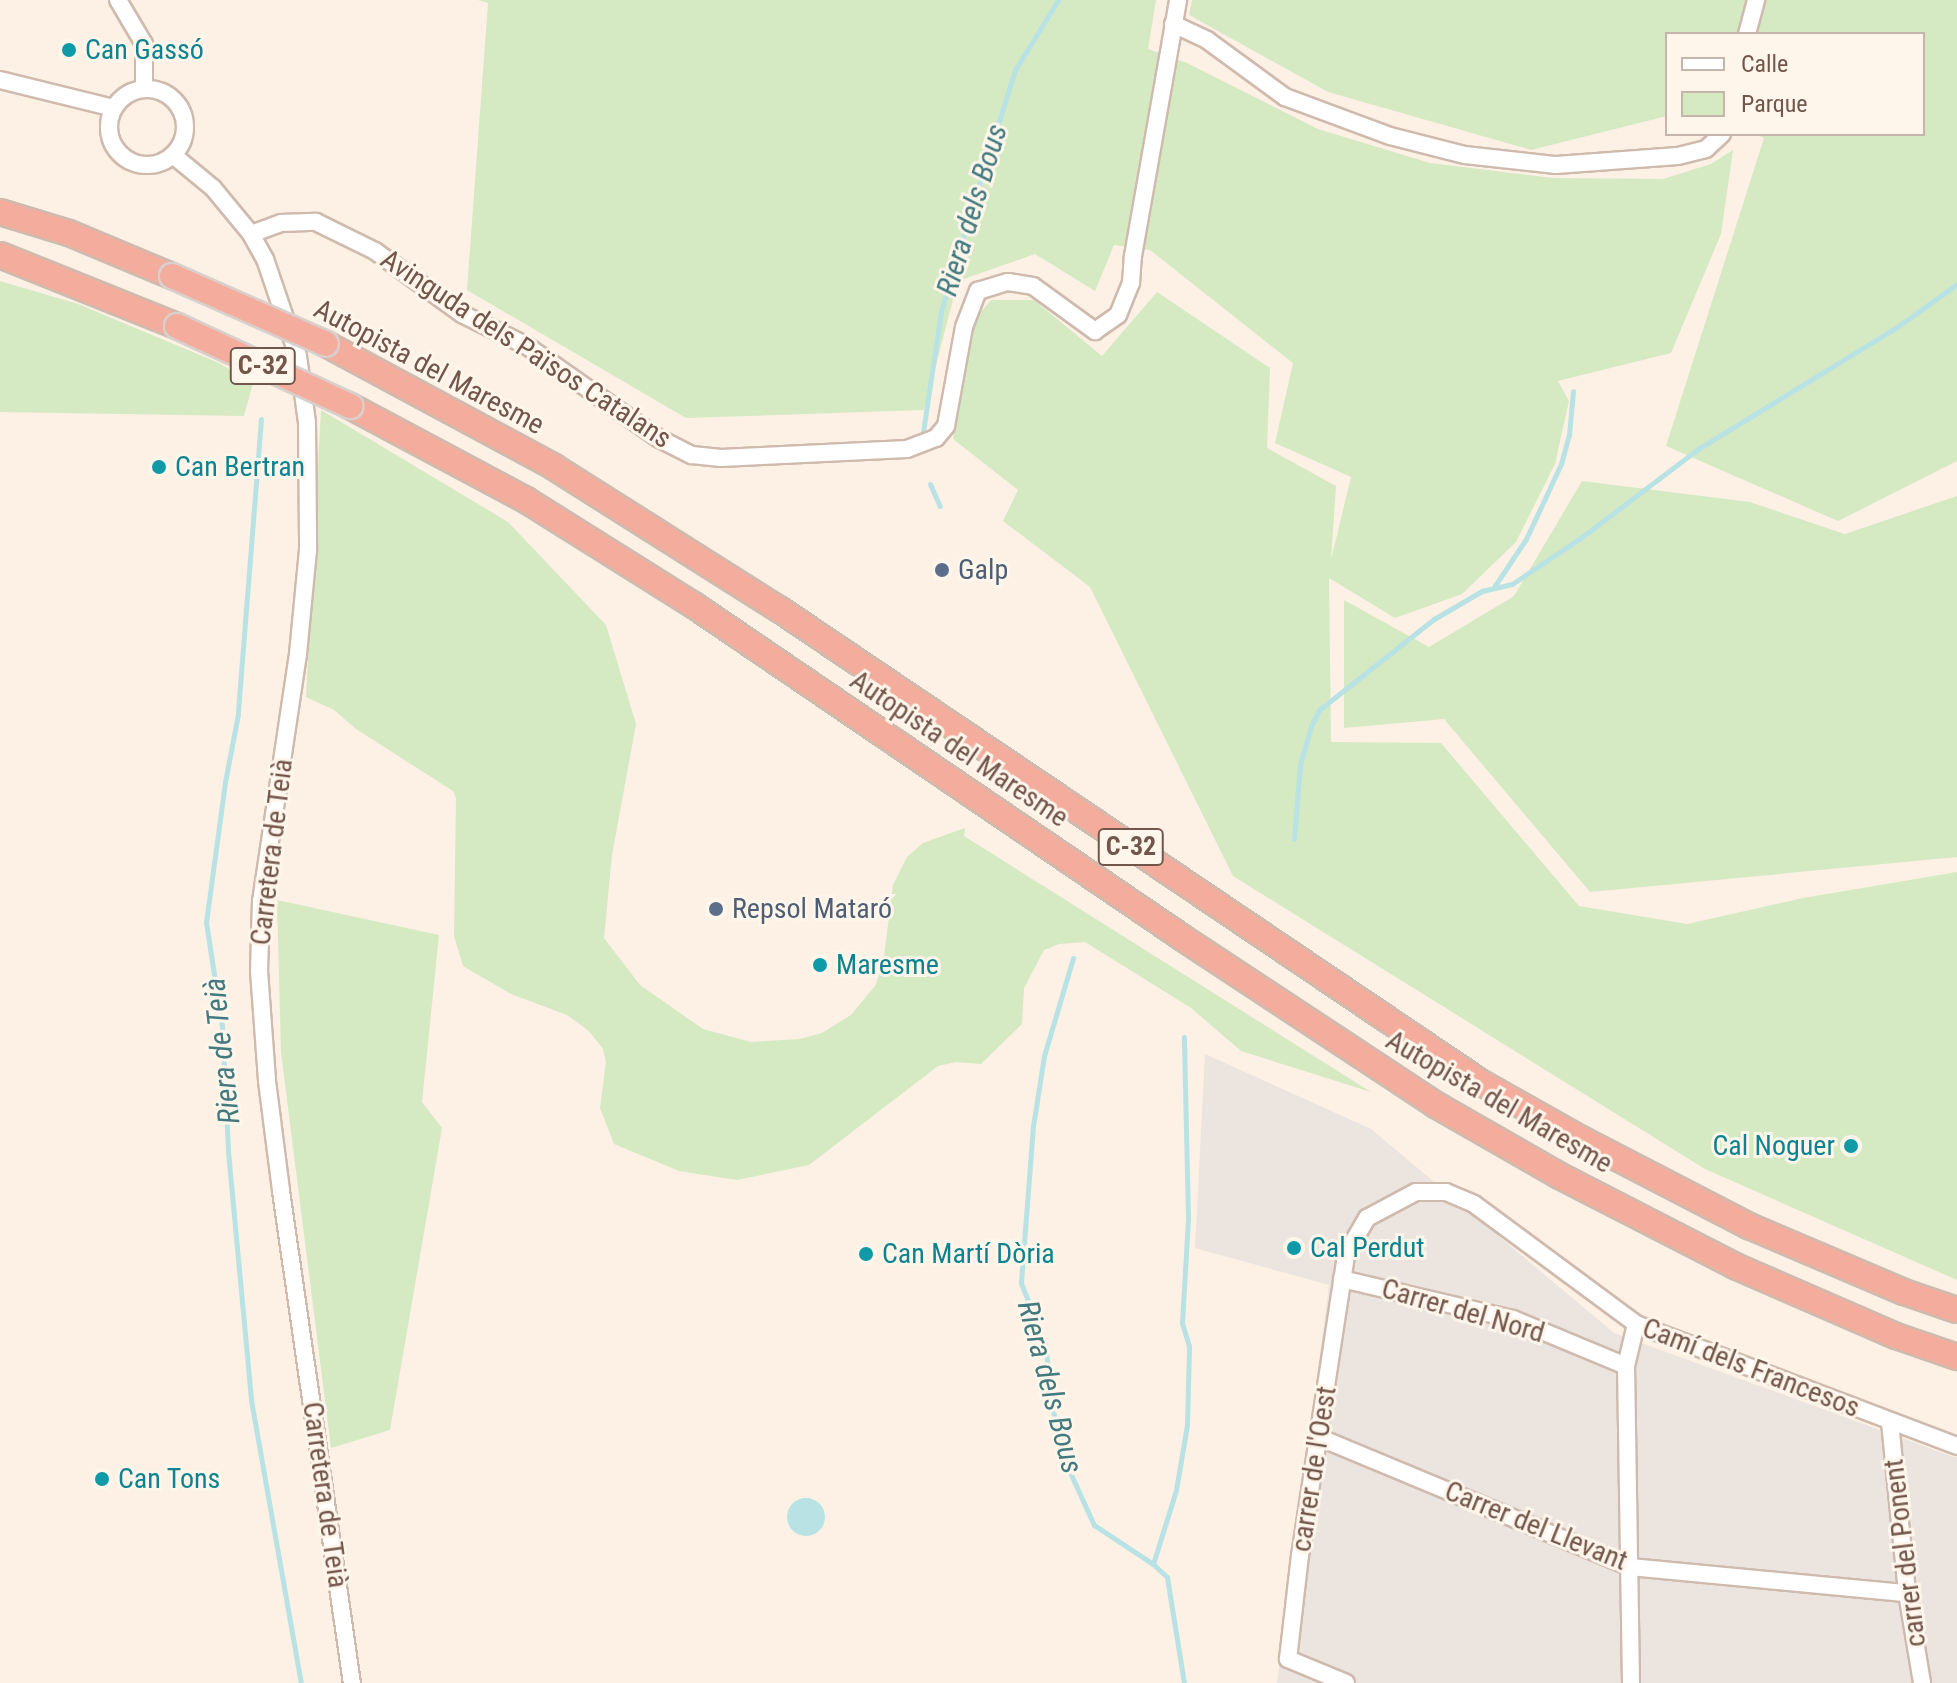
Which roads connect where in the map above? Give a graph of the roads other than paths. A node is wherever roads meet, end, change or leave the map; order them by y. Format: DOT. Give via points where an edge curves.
graph roads {
  1 [pos="118,0"];
  2 [pos="1178,0"];
  3 [pos="1756,0"];
  4 [pos="1173,24"];
  5 [pos="1748,32"];
  6 [pos="0,80"];
  7 [pos="144,89"];
  8 [pos="69,98"];
  9 [pos="114,108"];
  10 [pos="109,125"];
  11 [pos="1720,136"];
  12 [pos="173,155"];
  13 [pos="0,212"];
  14 [pos="251,234"];
  15 [pos="0,255"];
  16 [pos="1342,1279"];
  17 [pos="1957,1310"];
  18 [pos="1636,1324"];
  19 [pos="1957,1357"];
  20 [pos="1626,1366"];
  21 [pos="1890,1422"];
  22 [pos="1318,1437"];
  23 [pos="1957,1446"];
  24 [pos="1630,1567"];
  25 [pos="1907,1593"];
  26 [pos="352,1683"];
  27 [pos="1346,1683"];
  28 [pos="1631,1683"];
  29 [pos="1922,1683"];
  1 -- 7 [label="street" via="144,44"];
  2 -- 4 [label="street, Avinguda dels Països Catalans"];
  3 -- 5 [label="street"];
  4 -- 11 [label="street" via="1207,40 1285,97 1390,136 1465,155 1556,165 1678,156 1706,149"];
  4 -- 14 [label="street, Avinguda dels Països Catalans" via="1131,283 1118,315 1095,331 1033,286 1008,282 978,291 964,327 946,426 936,438 907,449 692,455 658,438 527,346 462,314 375,251 316,222 281,223"];
  6 -- 8 [label="street"];
  7 -- 9 [label="street" via="126,95"];
  7 -- 12 [label="street" via="169,96 182,112 185,133"];
  8 -- 9 [label="street"];
  8 -- 10 [label="street"];
  9 -- 10 [label="street"];
  10 -- 12 [label="street" via="110,138 125,158 154,165"];
  12 -- 14 [label="street, Carretera de Teià" via="213,188"];
  13 -- 17 [label="highway, Autopista del Maresme / C-32, bridge" via="69,233 326,344 554,467 779,609 1480,1082 1749,1226"];
  14 -- 26 [label="street, Carretera de Teià" via="265,259 298,356 310,468 298,654 261,901 261,1002 281,1191"];
  15 -- 19 [label="highway, Autopista del Maresme / C-32, bridge" via="177,326 350,406 526,500 695,606 1436,1105 1735,1266"];
  16 -- 18 [label="street, Camí dels Francesos" via="1346,1254 1367,1218 1416,1192 1446,1192 1519,1234"];
  16 -- 20 [label="street, Carrer del Nord" via="1513,1319"];
  16 -- 22 [label="street, carrer de l'Oest"];
  18 -- 20 [label="street"];
  18 -- 21 [label="street, Camí dels Francesos"];
  20 -- 24 [label="street"];
  21 -- 23 [label="street, Camí dels Francesos"];
  21 -- 25 [label="street, carrer del Ponent"];
  22 -- 24 [label="street, Carrer del Llevant"];
  22 -- 27 [label="street, carrer de l'Oest" via="1288,1659"];
  24 -- 25 [label="street, Carrer del Llevant"];
  24 -- 28 [label="street"];
  25 -- 29 [label="street, carrer del Ponent"];
}
